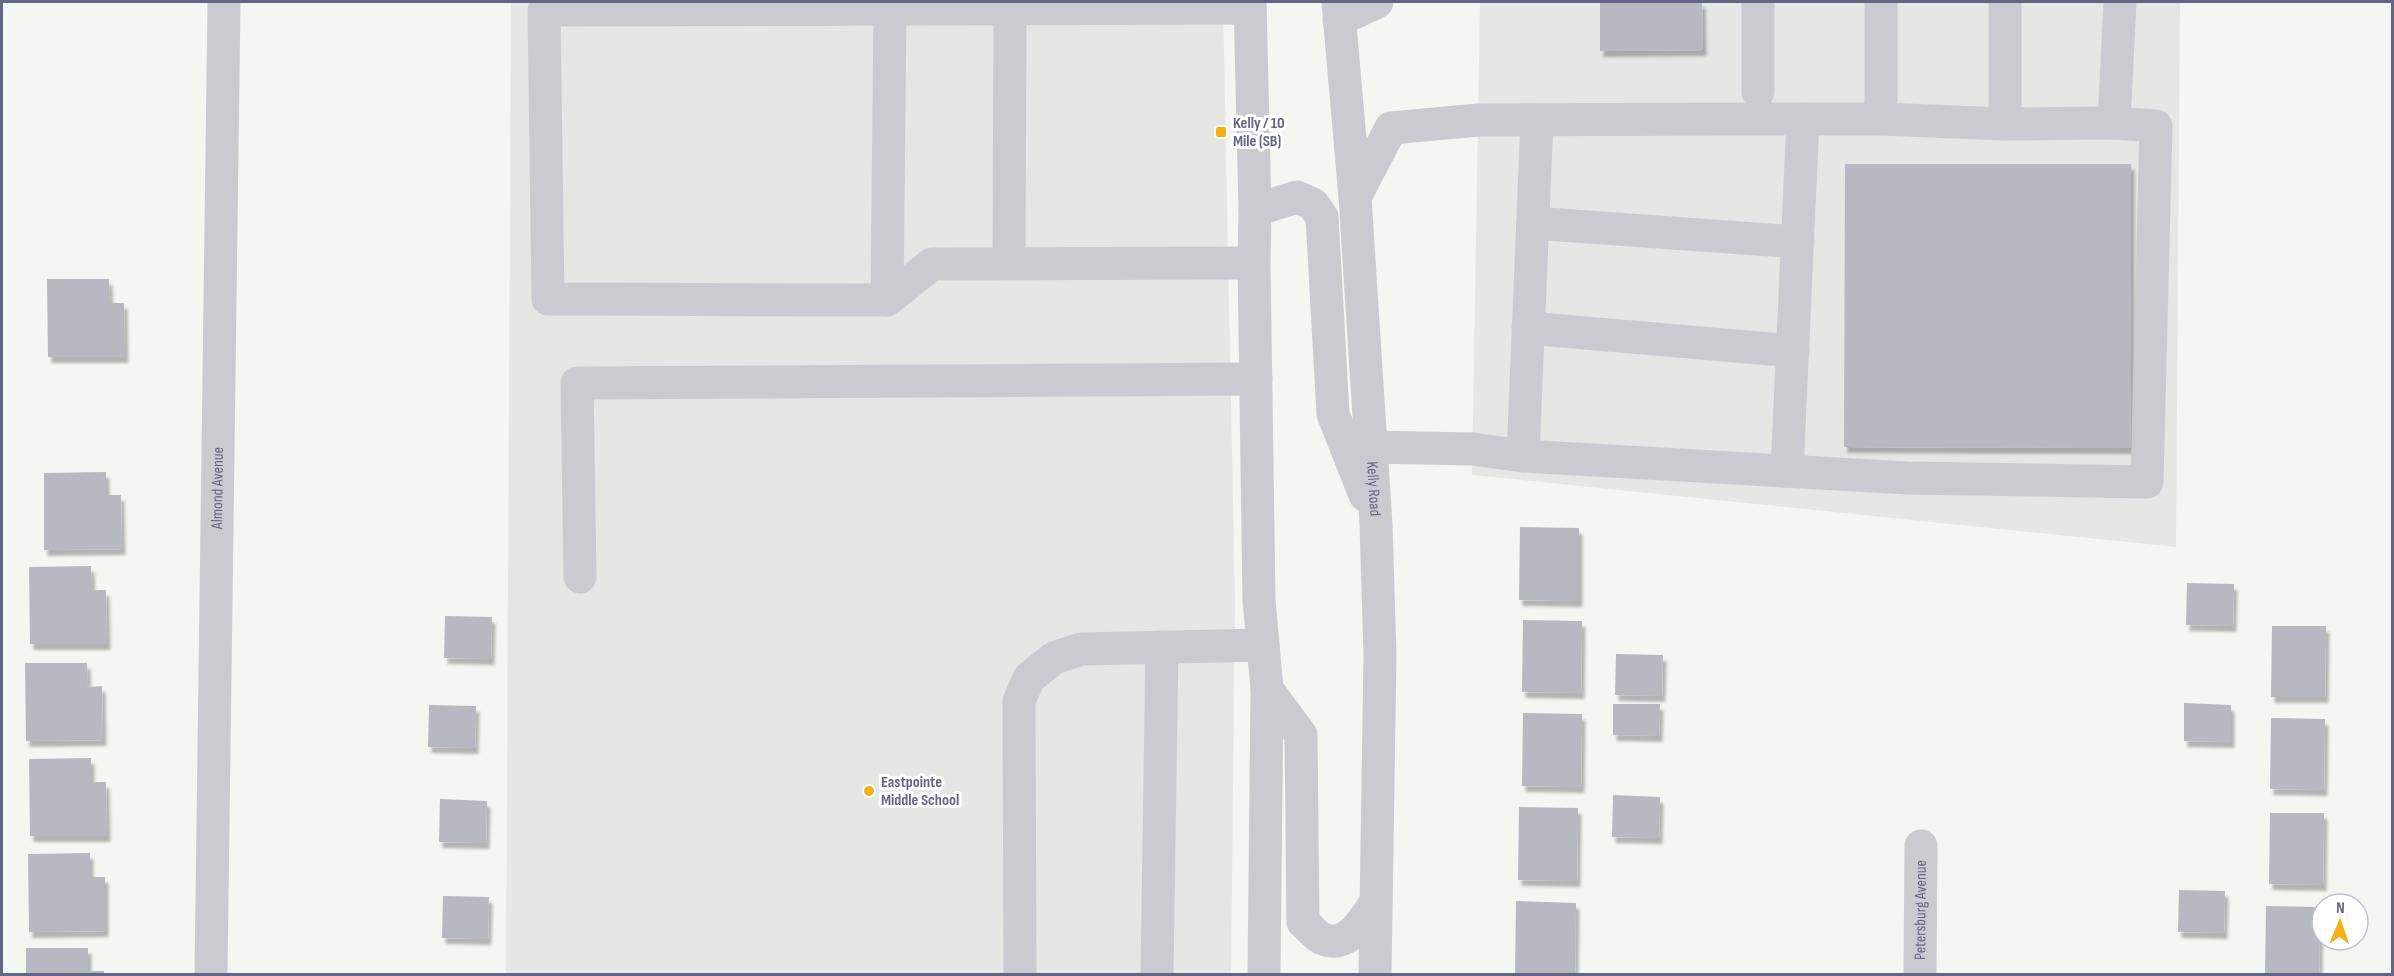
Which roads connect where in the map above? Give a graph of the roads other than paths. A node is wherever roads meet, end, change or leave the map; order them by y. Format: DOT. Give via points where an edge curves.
graph roads {
  1 [pos="224,2"];
  2 [pos="1377,2"];
  3 [pos="1758,2"];
  4 [pos="1881,2"];
  5 [pos="2005,2"];
  6 [pos="2120,2"];
  7 [pos="724,5"];
  8 [pos="1250,5"];
  9 [pos="1010,8"];
  10 [pos="890,9"];
  11 [pos="1339,11"];
  12 [pos="1758,92"];
  13 [pos="1803,119"];
  14 [pos="1881,119"];
  15 [pos="1537,120"];
  16 [pos="2114,123"];
  17 [pos="2005,124"];
  18 [pos="1355,197"];
  19 [pos="1255,210"];
  20 [pos="1533,223"];
  21 [pos="1798,242"];
  22 [pos="1009,263"];
  23 [pos="1254,263"];
  24 [pos="886,300"];
  25 [pos="1528,328"];
  26 [pos="1793,351"];
  27 [pos="1256,379"];
  28 [pos="1371,447"];
  29 [pos="1523,456"];
  30 [pos="1787,471"];
  31 [pos="1376,525"];
  32 [pos="579,577"];
  33 [pos="1263,645"];
  34 [pos="1162,647"];
  35 [pos="1268,689"];
  36 [pos="1922,846"];
  37 [pos="1376,902"];
  38 [pos="211,975"];
  39 [pos="1020,975"];
  40 [pos="1158,975"];
  41 [pos="1264,975"];
  42 [pos="1375,975"];
  43 [pos="1920,975"];
  1 -- 38 [label="street, Almond Avenue"];
  2 -- 11 [label="street"];
  3 -- 12 [label="street"];
  4 -- 14 [label="street"];
  5 -- 17 [label="street"];
  6 -- 16 [label="street"];
  7 -- 10 [label="street"];
  7 -- 24 [label="street" via="544,10 548,299"];
  8 -- 9 [label="street"];
  8 -- 19 [label="street"];
  9 -- 10 [label="street"];
  9 -- 22 [label="street"];
  10 -- 24 [label="street"];
  11 -- 18 [label="street, Kelly Road"];
  13 -- 14 [label="street"];
  13 -- 15 [label="street"];
  13 -- 21 [label="street"];
  14 -- 17 [label="street"];
  15 -- 18 [label="street" via="1479,120 1391,128"];
  15 -- 20 [label="street"];
  16 -- 17 [label="street"];
  16 -- 30 [label="street" via="2156,126 2147,482 1907,478"];
  18 -- 28 [label="street, Kelly Road"];
  19 -- 23 [label="street"];
  19 -- 31 [label="street" via="1297,197 1313,204 1322,217 1333,414"];
  20 -- 21 [label="street"];
  20 -- 25 [label="street"];
  21 -- 26 [label="street"];
  22 -- 23 [label="street"];
  22 -- 24 [label="street" via="932,264"];
  23 -- 27 [label="street"];
  25 -- 26 [label="street"];
  25 -- 29 [label="street"];
  26 -- 30 [label="street"];
  27 -- 32 [label="street" via="577,382"];
  27 -- 33 [label="street"];
  28 -- 29 [label="street" via="1473,449"];
  28 -- 31 [label="street, Kelly Road"];
  29 -- 30 [label="street"];
  31 -- 37 [label="street, Kelly Road" via="1380,655"];
  33 -- 34 [label="street"];
  33 -- 35 [label="street"];
  34 -- 39 [label="street" via="1081,649 1054,658 1029,678 1019,701"];
  34 -- 40 [label="street"];
  35 -- 37 [label="street" via="1301,735 1303,922 1322,939 1342,940 1354,932"];
  35 -- 41 [label="street"];
  36 -- 43 [label="street, Petersburg Avenue"];
  37 -- 42 [label="street, Kelly Road"];
}
